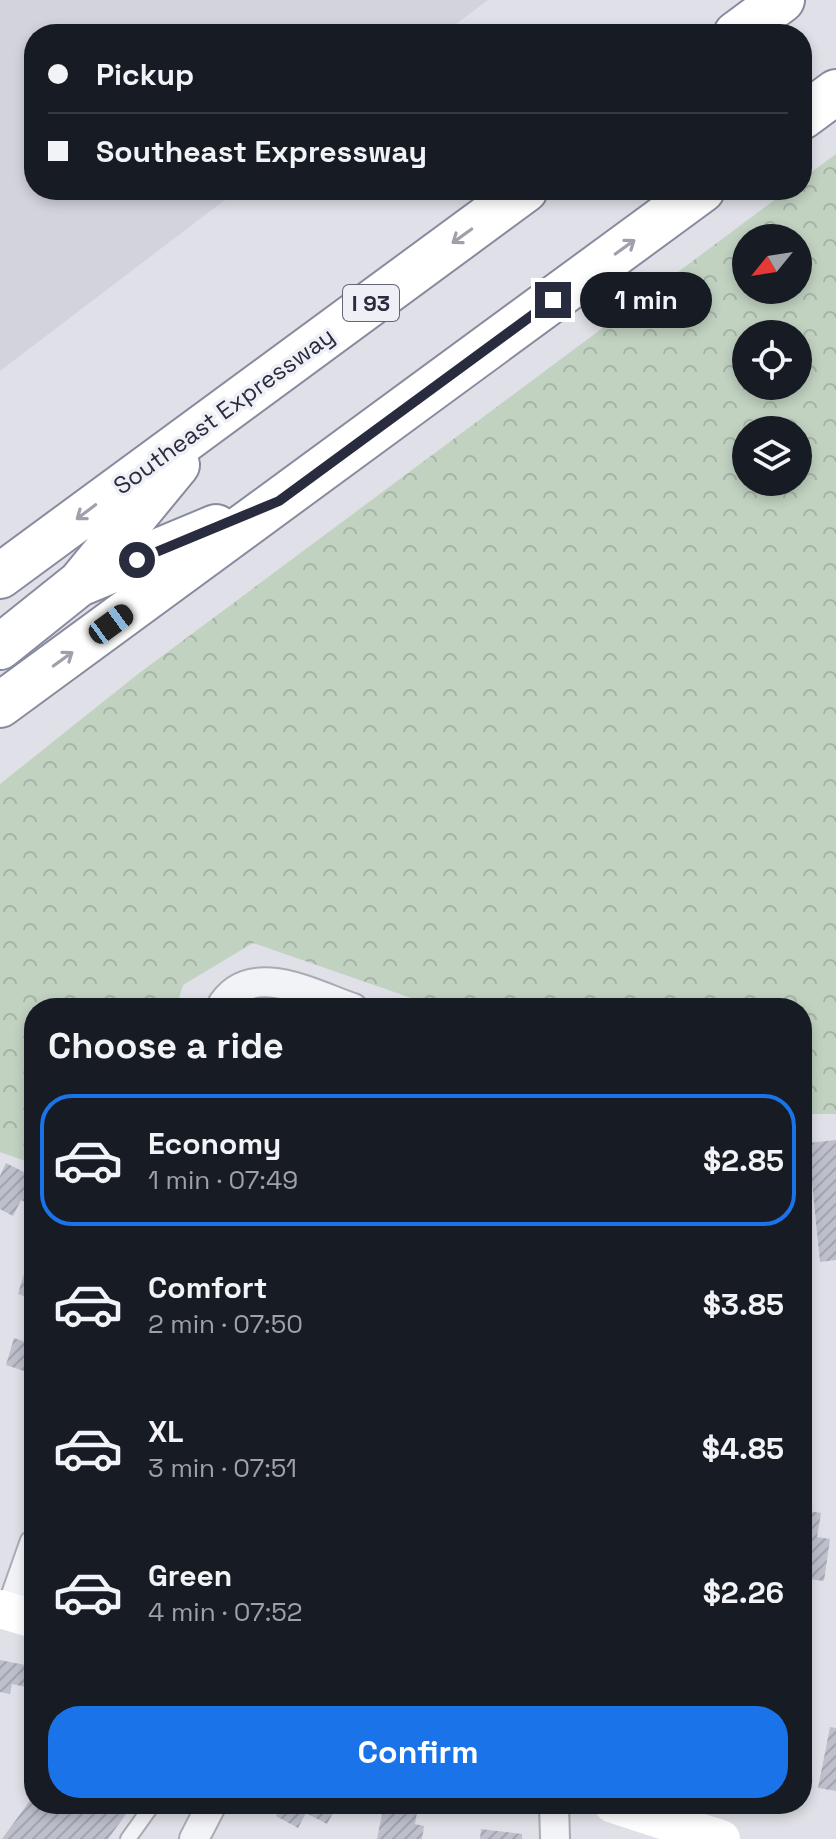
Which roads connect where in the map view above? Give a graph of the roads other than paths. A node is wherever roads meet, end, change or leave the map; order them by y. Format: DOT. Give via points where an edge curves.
graph roads {
  1 [pos="782,0"];
  2 [pos="750,24"];
  3 [pos="836,92"];
  4 [pos="812,110"];
  5 [pos="511,200"];
  6 [pos="688,200"];
  7 [pos="217,416"];
  8 [pos="279,501"];
  9 [pos="0,576"];
  10 [pos="80,583"];
  11 [pos="0,644"];
  12 [pos="0,705"];
  13 [pos="225,998"];
  14 [pos="323,998"];
  15 [pos="24,1580"];
  16 [pos="15,1613"];
  17 [pos="146,1814"];
  18 [pos="207,1814"];
  19 [pos="554,1814"];
  20 [pos="645,1814"];
  21 [pos="128,1839"];
  22 [pos="194,1839"];
  23 [pos="555,1839"];
  24 [pos="721,1839"];
  1 -- 2 [label="highway"];
  3 -- 4 [label="highway"];
  5 -- 7 [label="highway, Southeast Expressway / I 93, one-way"];
  8 -- 6 [label="highway, I 93, one-way"];
  7 -- 9 [label="highway, Southeast Expressway / I 93, one-way"];
  7 -- 10 [label="highway, I 93"];
  8 -- 10 [label="highway, I 93"];
  12 -- 8 [label="highway, I 93, one-way"];
  10 -- 11 [label="highway, I 93"];
  13 -- 14 [label="street" via="255,981"];
  15 -- 16 [label="street"];
  17 -- 21 [label="lane"];
  18 -- 22 [label="street"];
  19 -- 23 [label="street"];
  20 -- 24 [label="street"];
}
